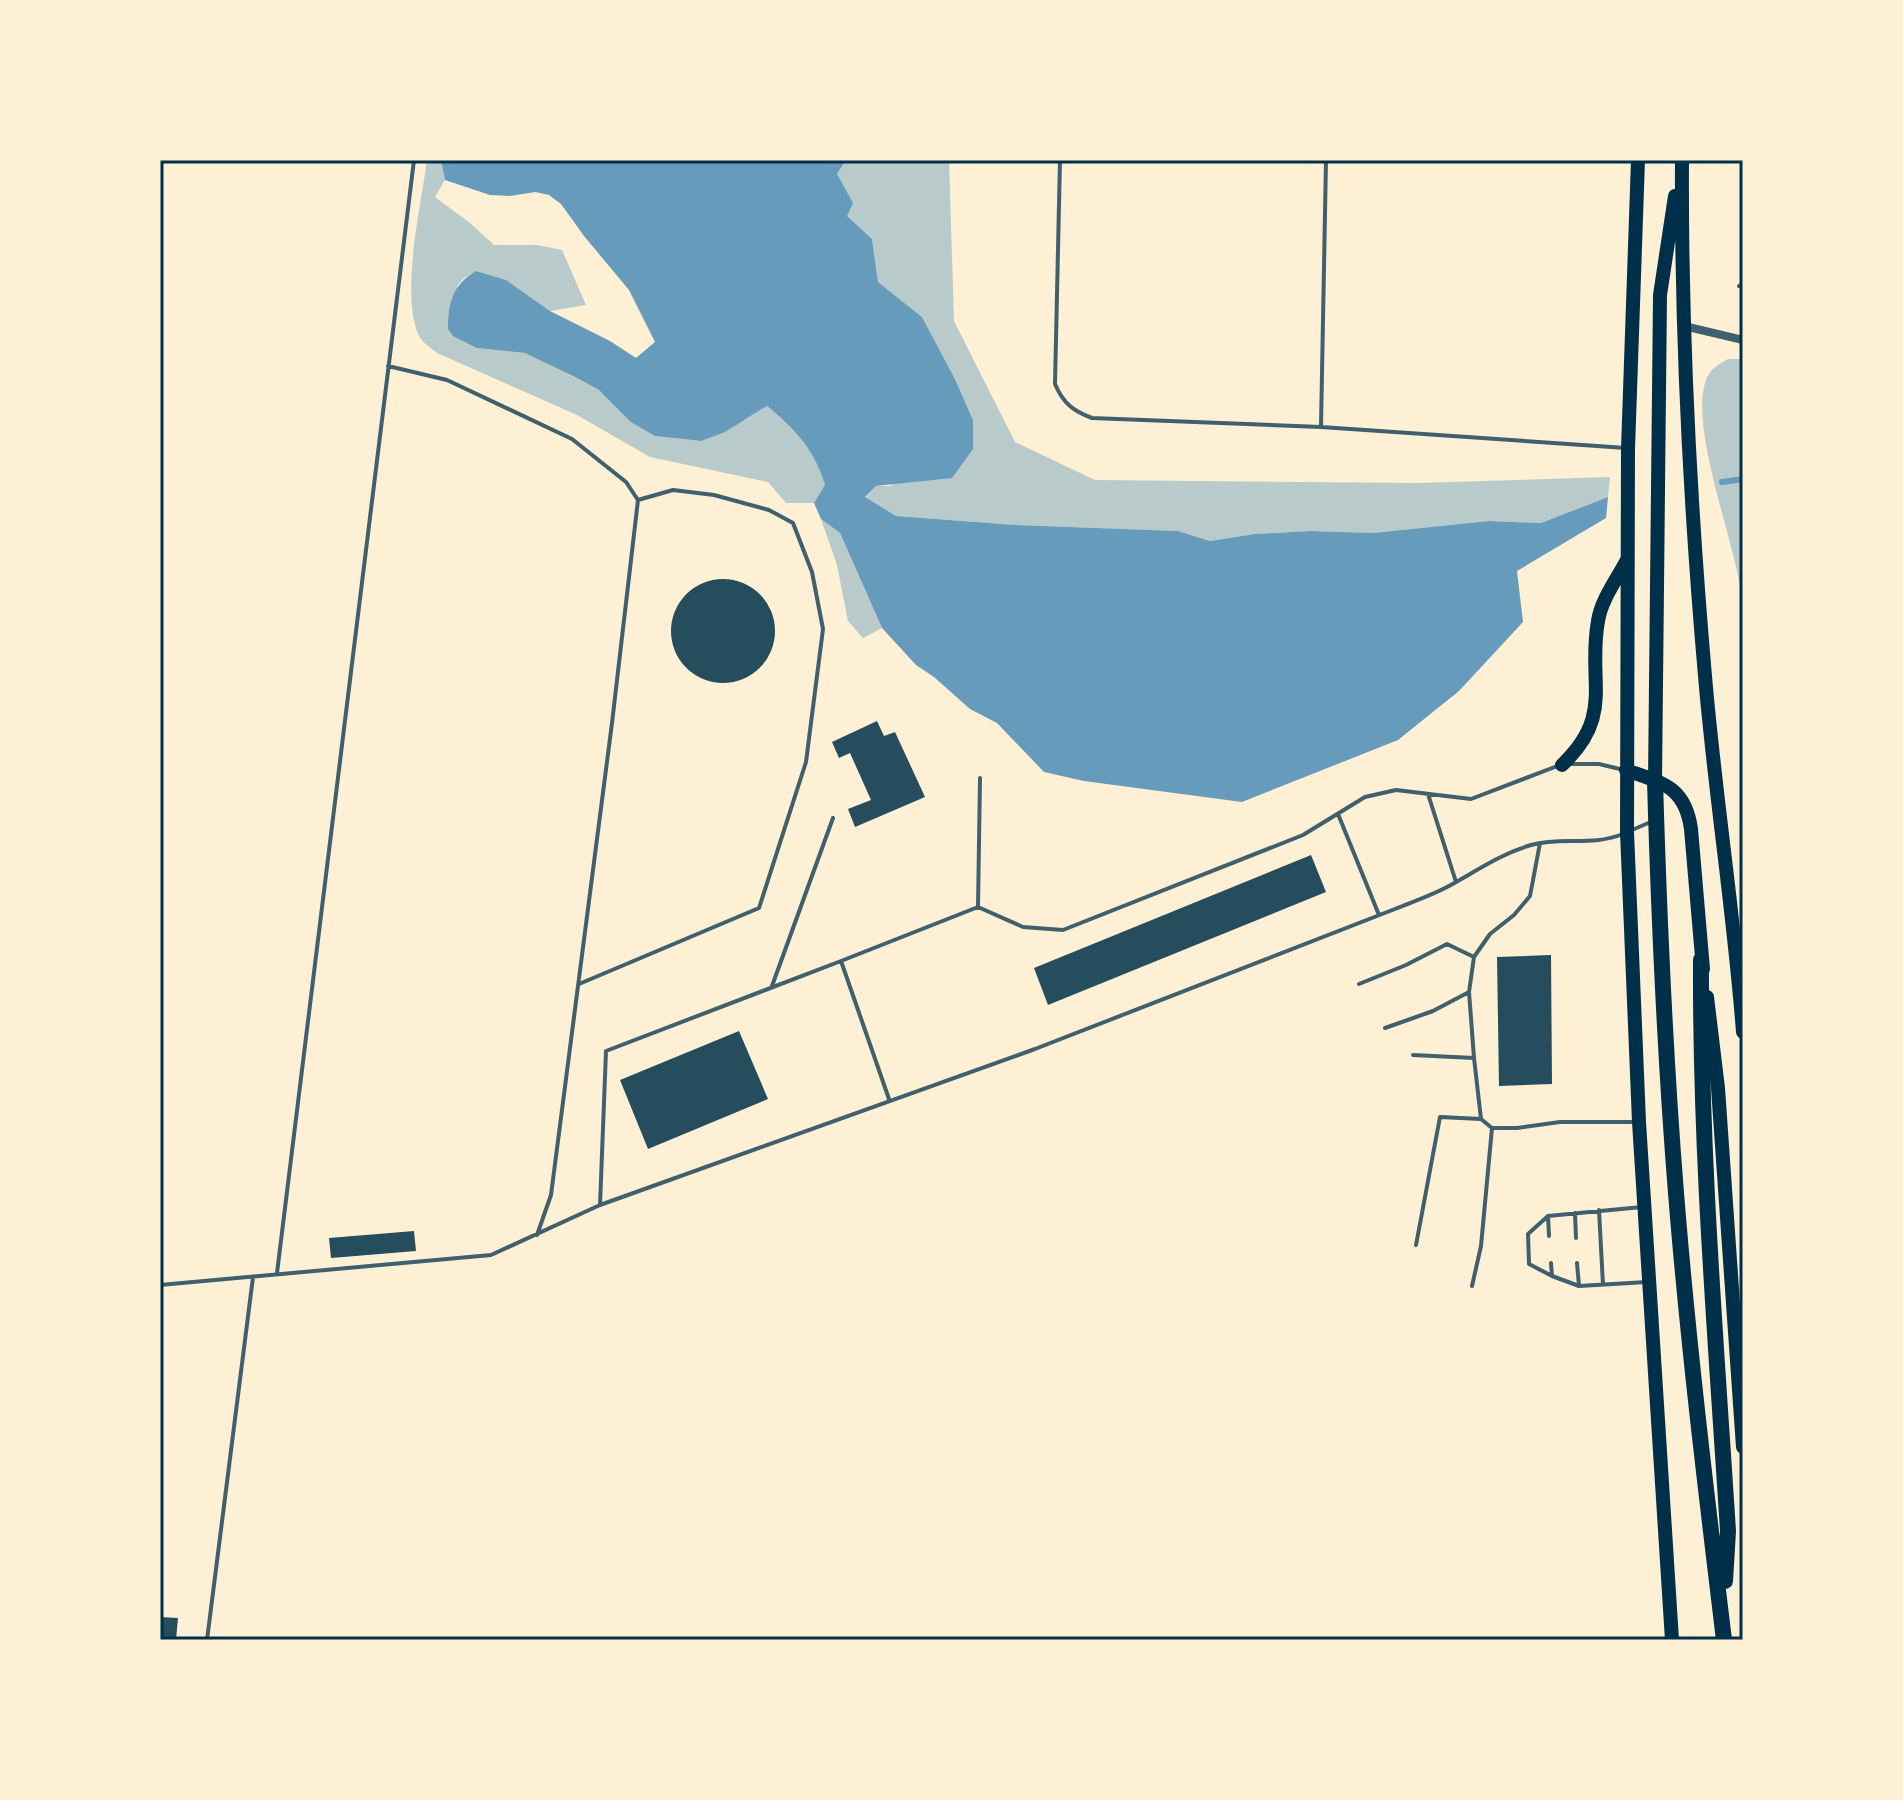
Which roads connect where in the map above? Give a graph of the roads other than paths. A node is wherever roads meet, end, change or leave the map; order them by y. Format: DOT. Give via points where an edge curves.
graph roads {
  1 [pos="414,160"];
  2 [pos="1060,160"];
  3 [pos="1326,160"];
  4 [pos="1638,160"];
  5 [pos="1681,160"];
  6 [pos="1683,326"];
  7 [pos="1743,340"];
  8 [pos="388,366"];
  9 [pos="1321,427"];
  10 [pos="1628,449"];
  11 [pos="638,500"];
  12 [pos="1629,556"];
  13 [pos="1562,765"];
  14 [pos="1626,770"];
  15 [pos="980,778"];
  16 [pos="1655,781"];
  17 [pos="1428,794"];
  18 [pos="1338,814"];
  19 [pos="833,818"];
  20 [pos="1656,820"];
  21 [pos="1627,832"];
  22 [pos="1540,843"];
  23 [pos="1456,882"];
  24 [pos="978,907"];
  25 [pos="1379,915"];
  26 [pos="1736,951"];
  27 [pos="1474,957"];
  28 [pos="1701,960"];
  29 [pos="841,961"];
  30 [pos="1743,977"];
  31 [pos="579,984"];
  32 [pos="1359,984"];
  33 [pos="772,986"];
  34 [pos="1469,992"];
  35 [pos="1385,1028"];
  36 [pos="1743,1032"];
  37 [pos="1413,1055"];
  38 [pos="1474,1058"];
  39 [pos="889,1099"];
  40 [pos="1481,1119"];
  41 [pos="1639,1122"];
  42 [pos="1492,1128"];
  43 [pos="600,1205"];
  44 [pos="1645,1206"];
  45 [pos="1599,1210"];
  46 [pos="1575,1213"];
  47 [pos="1548,1216"];
  48 [pos="537,1235"];
  49 [pos="1549,1236"];
  50 [pos="1576,1238"];
  51 [pos="1416,1245"];
  52 [pos="1551,1263"];
  53 [pos="1577,1263"];
  54 [pos="277,1274"];
  55 [pos="1552,1276"];
  56 [pos="253,1277"];
  57 [pos="1649,1282"];
  58 [pos="160,1285"];
  59 [pos="1603,1285"];
  60 [pos="1472,1286"];
  61 [pos="1579,1286"];
  62 [pos="1743,1447"];
  63 [pos="1722,1618"];
  64 [pos="207,1640"];
  65 [pos="1672,1640"];
  66 [pos="1724,1640"];
  1 -- 8 [label="lane"];
  2 -- 9 [label="lane" via="1055,384 1062,399 1092,418"];
  3 -- 9 [label="lane"];
  4 -- 10 [label="highway"];
  5 -- 6 [label="highway"];
  5 -- 16 [label="highway" via="1660,295"];
  6 -- 7 [label="street"];
  6 -- 26 [label="highway" via="1704,665"];
  8 -- 11 [label="lane" via="447,380 572,439 626,482"];
  8 -- 54 [label="lane"];
  9 -- 10 [label="lane"];
  10 -- 12 [label="highway"];
  11 -- 31 [label="lane"];
  11 -- 31 [label="lane" via="673,490 714,495 769,510 793,523 812,572 823,629 816,699 806,762 759,908"];
  12 -- 13 [label="highway" via="1598,619 1591,727"];
  12 -- 14 [label="highway"];
  13 -- 14 [label="lane"];
  13 -- 17 [label="lane" via="1471,799"];
  14 -- 16 [label="highway"];
  14 -- 21 [label="highway"];
  15 -- 24 [label="lane"];
  16 -- 20 [label="highway"];
  16 -- 28 [label="highway" via="1678,794 1689,818"];
  17 -- 18 [label="lane" via="1396,790 1365,797"];
  17 -- 23 [label="lane"];
  18 -- 24 [label="lane" via="1303,835 1063,930 1023,927"];
  18 -- 25 [label="lane"];
  19 -- 33 [label="lane"];
  20 -- 21 [label="lane"];
  20 -- 63 [label="highway" via="1676,1197"];
  21 -- 22 [label="lane" via="1603,841"];
  21 -- 41 [label="highway"];
  22 -- 23 [label="lane" via="1489,862"];
  22 -- 27 [label="lane" via="1530,896"];
  23 -- 25 [label="lane"];
  24 -- 29 [label="lane"];
  25 -- 39 [label="lane" via="1035,1049"];
  26 -- 30 [label="highway"];
  26 -- 36 [label="highway"];
  27 -- 32 [label="lane" via="1447,944"];
  27 -- 34 [label="lane"];
  28 -- 62 [label="highway" via="1718,1088"];
  28 -- 63 [label="highway" via="1706,1171 1728,1531"];
  29 -- 33 [label="lane"];
  29 -- 39 [label="lane"];
  31 -- 48 [label="lane" via="551,1195"];
  33 -- 43 [label="lane" via="606,1051"];
  34 -- 35 [label="lane"];
  34 -- 38 [label="lane"];
  37 -- 38 [label="lane"];
  38 -- 40 [label="lane"];
  39 -- 43 [label="lane"];
  40 -- 42 [label="lane"];
  40 -- 51 [label="lane" via="1440,1117"];
  41 -- 42 [label="lane"];
  41 -- 44 [label="highway"];
  42 -- 60 [label="lane"];
  43 -- 48 [label="lane"];
  44 -- 45 [label="lane"];
  44 -- 57 [label="highway"];
  45 -- 46 [label="lane"];
  45 -- 59 [label="lane"];
  46 -- 47 [label="lane"];
  46 -- 50 [label="lane"];
  47 -- 49 [label="lane"];
  47 -- 55 [label="lane" via="1528,1234 1529,1264"];
  48 -- 54 [label="lane" via="491,1255"];
  52 -- 55 [label="lane"];
  53 -- 61 [label="lane"];
  54 -- 56 [label="lane"];
  55 -- 61 [label="lane"];
  56 -- 58 [label="lane"];
  56 -- 64 [label="lane"];
  57 -- 59 [label="lane"];
  57 -- 65 [label="highway"];
  59 -- 61 [label="lane"];
  63 -- 66 [label="highway"];
}
